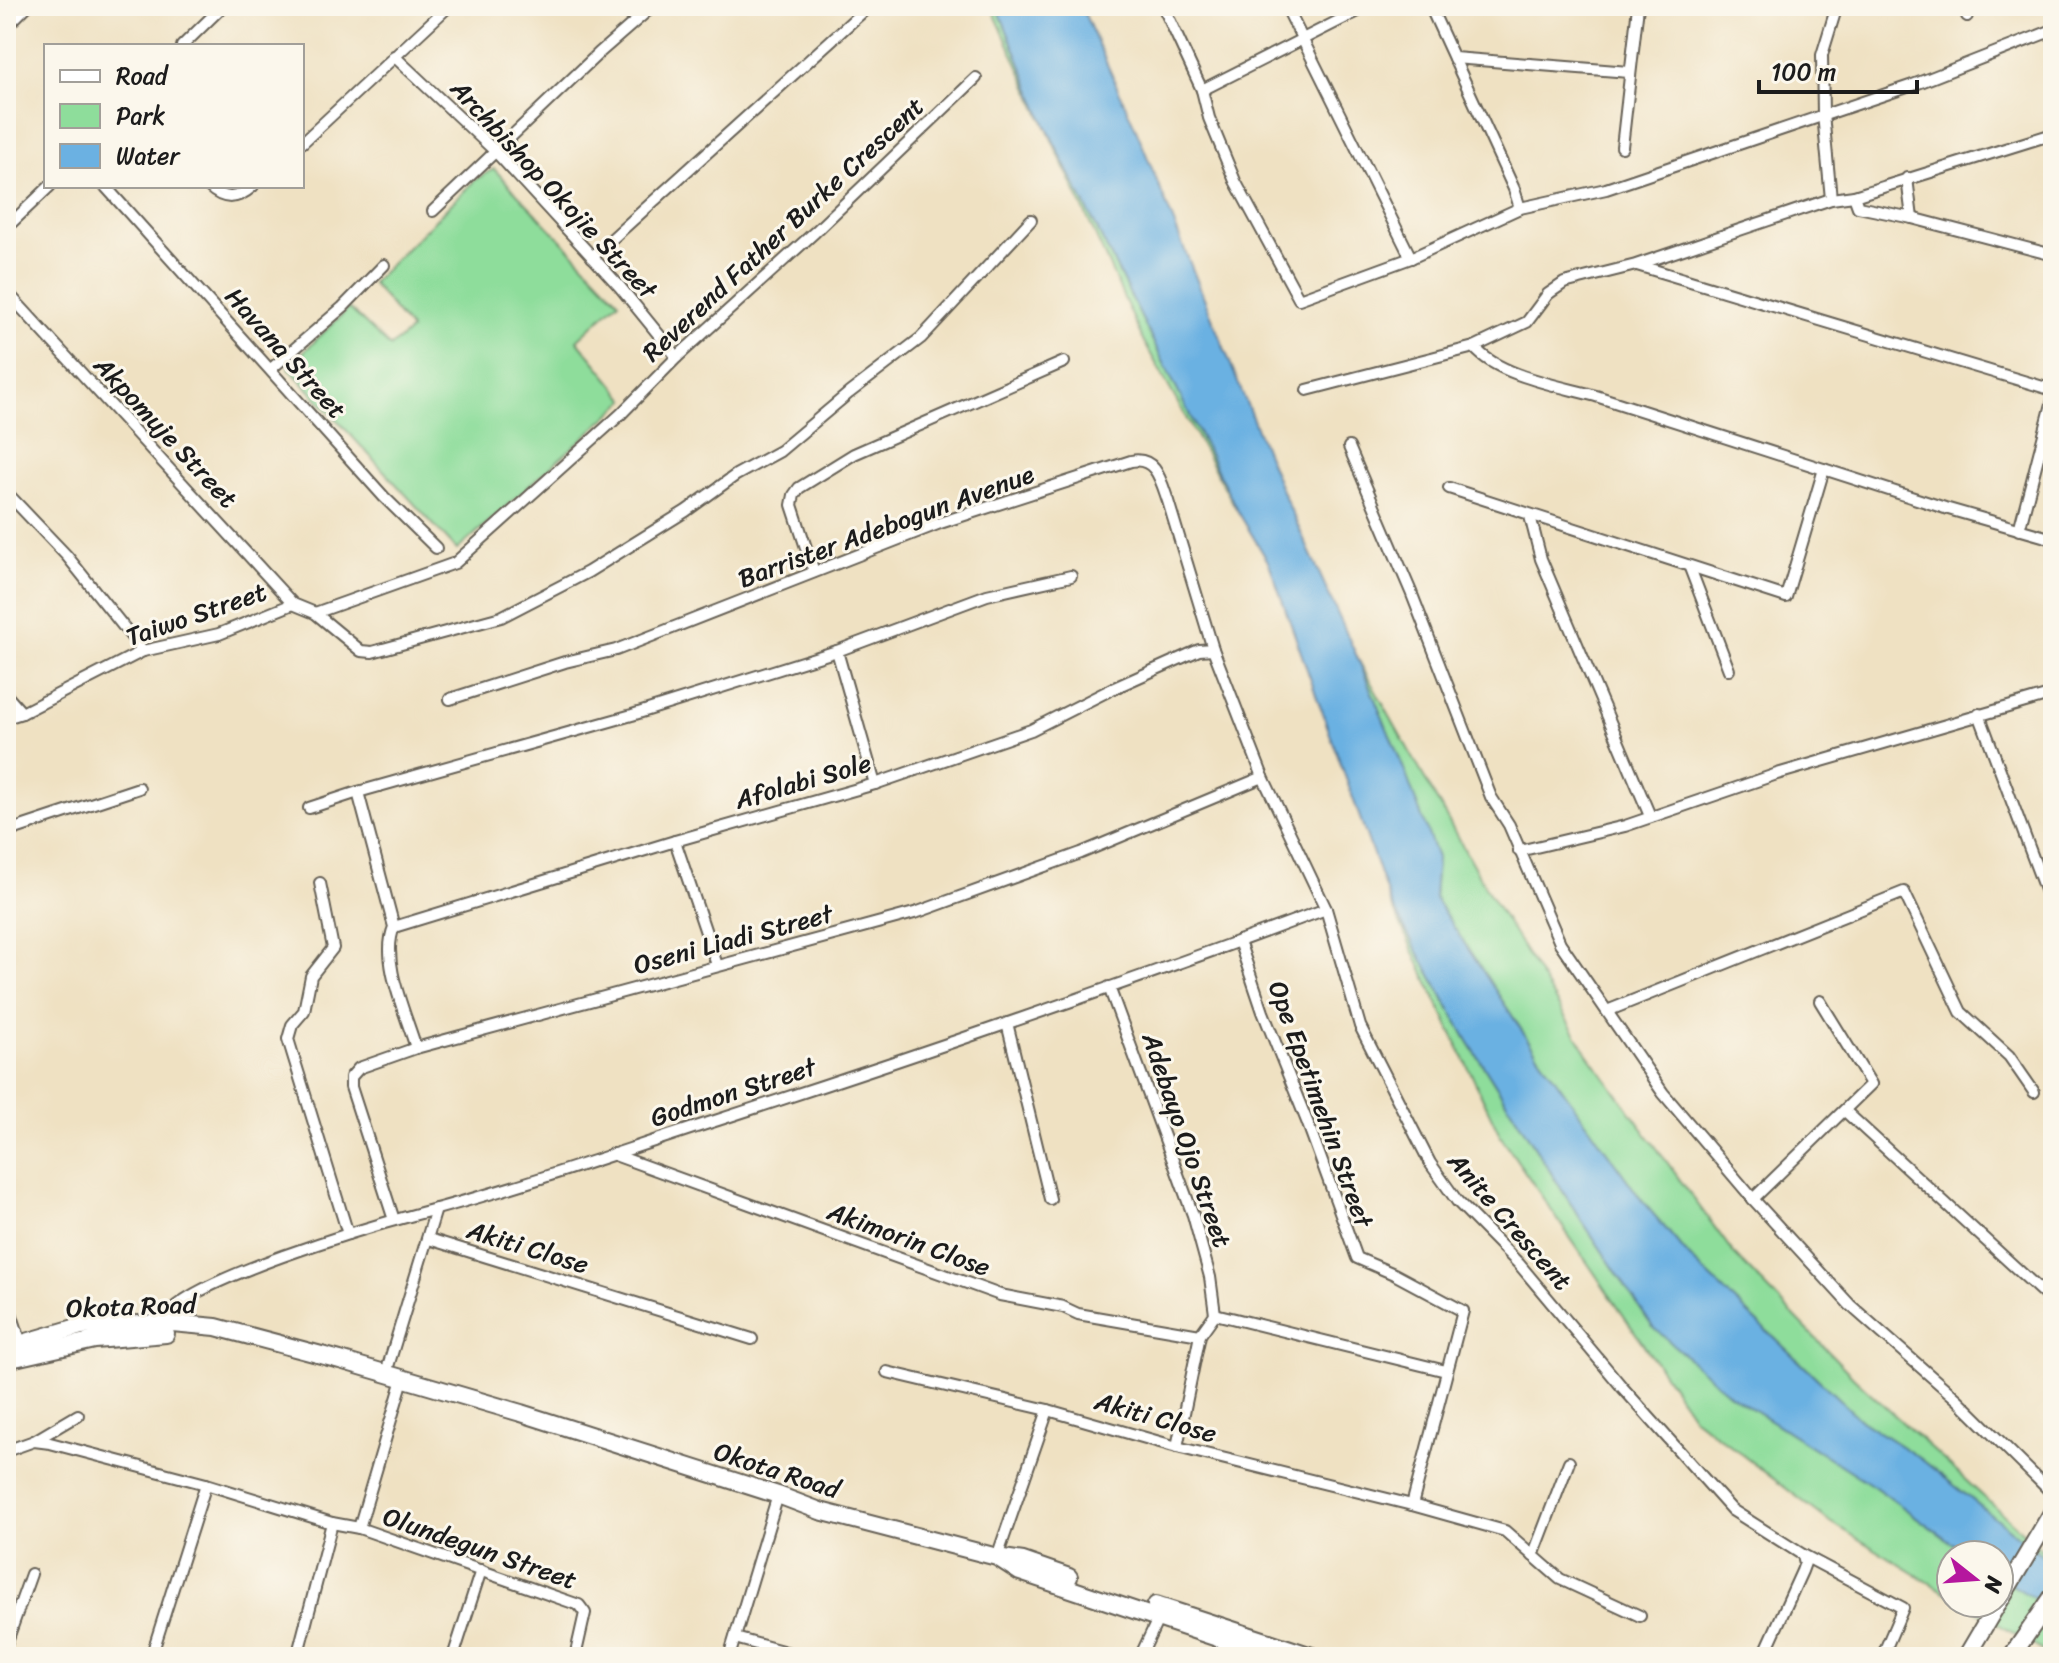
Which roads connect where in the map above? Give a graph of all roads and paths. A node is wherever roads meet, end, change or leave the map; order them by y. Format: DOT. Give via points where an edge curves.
graph roads {
  1 [pos="27,6"];
  2 [pos="223,6"];
  3 [pos="449,6"];
  4 [pos="653,6"];
  5 [pos="869,6"];
  6 [pos="1163,6"];
  7 [pos="1286,6"];
  8 [pos="1368,6"];
  9 [pos="1430,6"];
  10 [pos="1638,6"];
  11 [pos="1837,6"];
  12 [pos="6,27"];
  13 [pos="2053,30"];
  14 [pos="1301,38"];
  15 [pos="184,44"];
  16 [pos="394,56"];
  17 [pos="1454,58"];
  18 [pos="1629,72"];
  19 [pos="976,78"];
  20 [pos="1202,90"];
  21 [pos="1823,114"];
  22 [pos="2053,134"];
  23 [pos="304,141"];
  24 [pos="1622,147"];
  25 [pos="496,152"];
  26 [pos="1907,178"];
  27 [pos="48,188"];
  28 [pos="107,188"];
  29 [pos="210,188"];
  30 [pos="251,188"];
  31 [pos="1854,196"];
  32 [pos="1831,199"];
  33 [pos="1520,208"];
  34 [pos="433,211"];
  35 [pos="1912,218"];
  36 [pos="1031,220"];
  37 [pos="6,228"];
  38 [pos="2053,255"];
  39 [pos="592,257"];
  40 [pos="1411,258"];
  41 [pos="384,265"];
  42 [pos="1636,265"];
  43 [pos="6,291"];
  44 [pos="1474,347"];
  45 [pos="677,357"];
  46 [pos="1064,362"];
  47 [pos="271,369"];
  48 [pos="1307,390"];
  49 [pos="2053,390"];
  50 [pos="2053,400"];
  51 [pos="1349,447"];
  52 [pos="1824,469"];
  53 [pos="1449,488"];
  54 [pos="6,492"];
  55 [pos="1530,516"];
  56 [pos="2019,530"];
  57 [pos="2053,539"];
  58 [pos="436,548"];
  59 [pos="1690,568"];
  60 [pos="814,572"];
  61 [pos="1071,576"];
  62 [pos="293,604"];
  63 [pos="315,613"];
  64 [pos="1213,649"];
  65 [pos="143,651"];
  66 [pos="837,651"];
  67 [pos="1729,670"];
  68 [pos="2053,694"];
  69 [pos="6,695"];
  70 [pos="450,699"];
  71 [pos="22,713"];
  72 [pos="1979,714"];
  73 [pos="6,718"];
  74 [pos="1263,777"];
  75 [pos="875,784"];
  76 [pos="139,788"];
  77 [pos="358,792"];
  78 [pos="309,808"];
  79 [pos="1650,816"];
  80 [pos="6,832"];
  81 [pos="675,841"];
  82 [pos="1519,851"];
  83 [pos="320,883"];
  84 [pos="1326,909"];
  85 [pos="2053,911"];
  86 [pos="394,927"];
  87 [pos="1239,941"];
  88 [pos="717,965"];
  89 [pos="1109,987"];
  90 [pos="1820,1001"];
  91 [pos="1607,1011"];
  92 [pos="1007,1023"];
  93 [pos="416,1048"];
  94 [pos="2034,1092"];
  95 [pos="1845,1111"];
  96 [pos="612,1154"];
  97 [pos="1050,1199"];
  98 [pos="1753,1199"];
  99 [pos="436,1209"];
  100 [pos="394,1220"];
  101 [pos="348,1234"];
  102 [pos="429,1239"];
  103 [pos="6,1298"];
  104 [pos="2053,1302"];
  105 [pos="1215,1314"];
  106 [pos="172,1323"];
  107 [pos="1200,1335"];
  108 [pos="752,1339"];
  109 [pos="259,1340"];
  110 [pos="14,1346"];
  111 [pos="6,1360"];
  112 [pos="1446,1371"];
  113 [pos="887,1372"];
  114 [pos="386,1373"];
  115 [pos="403,1379"];
  116 [pos="1048,1410"];
  117 [pos="78,1415"];
  118 [pos="34,1441"];
  119 [pos="1177,1447"];
  120 [pos="6,1451"];
  121 [pos="1569,1462"];
  122 [pos="206,1484"];
  123 [pos="2053,1494"];
  124 [pos="778,1495"];
  125 [pos="1412,1505"];
  126 [pos="2052,1511"];
  127 [pos="332,1523"];
  128 [pos="359,1528"];
  129 [pos="1803,1555"];
  130 [pos="1533,1556"];
  131 [pos="997,1557"];
  132 [pos="481,1570"];
  133 [pos="31,1574"];
  134 [pos="2015,1575"];
  135 [pos="2053,1596"];
  136 [pos="1640,1616"];
  137 [pos="1159,1617"];
  138 [pos="1989,1619"];
  139 [pos="735,1638"];
  140 [pos="6,1644"];
  141 [pos="2014,1652"];
  142 [pos="151,1657"];
  143 [pos="297,1657"];
  144 [pos="453,1657"];
  145 [pos="575,1657"];
  146 [pos="729,1657"];
  147 [pos="804,1657"];
  148 [pos="1140,1657"];
  149 [pos="1274,1657"];
  150 [pos="1315,1657"];
  151 [pos="1763,1657"];
  152 [pos="1882,1657"];
  153 [pos="1966,1657"];
  1 -- 12 [label="street"];
  2 -- 15 [label="street"];
  3 -- 16 [label="street"];
  4 -- 25 [label="street"];
  5 -- 39 [label="street"];
  6 -- 20 [label="street"];
  7 -- 14 [label="street"];
  8 -- 14 [label="street"];
  9 -- 17 [label="street"];
  10 -- 18 [label="street"];
  11 -- 21 [label="street" via="1822,55"];
  13 -- 21 [label="street"];
  14 -- 20 [label="street"];
  14 -- 40 [label="street"];
  16 -- 23 [label="street"];
  16 -- 25 [label="street, Archbishop Okojie Street"];
  17 -- 18 [label="street"];
  17 -- 33 [label="street"];
  18 -- 24 [label="street"];
  19 -- 45 [label="street, Reverend Father Burke Crescent"];
  20 -- 40 [label="street" via="1235,181 1299,299"];
  21 -- 32 [label="street"];
  21 -- 33 [label="street" via="1606,189"];
  22 -- 26 [label="street"];
  25 -- 34 [label="street"];
  25 -- 39 [label="street, Archbishop Okojie Street"];
  26 -- 31 [label="street"];
  26 -- 35 [label="street"];
  27 -- 37 [label="street"];
  28 -- 47 [label="street, Havana Street"];
  29 -- 30 [label="street" via="231,198"];
  31 -- 32 [label="street"];
  31 -- 35 [label="street" via="1858,207"];
  32 -- 42 [label="street"];
  33 -- 40 [label="street"];
  35 -- 38 [label="street"];
  36 -- 63 [label="street, Taiwo Street" via="921,338 803,433 588,572 501,617 372,652 361,651"];
  39 -- 45 [label="street, Archbishop Okojie Street"];
  41 -- 47 [label="street"];
  42 -- 44 [label="street" via="1564,283 1548,294 1527,322"];
  42 -- 49 [label="street"];
  43 -- 62 [label="street, Akpomuje Street"];
  44 -- 48 [label="street"];
  44 -- 52 [label="street" via="1491,362 1539,380"];
  45 -- 63 [label="street, Reverend Father Burke Crescent" via="455,563"];
  46 -- 60 [label="street" via="854,454 799,488 792,505"];
  47 -- 58 [label="street, Havana Street"];
  50 -- 56 [label="street"];
  51 -- 82 [label="street" via="1491,797"];
  52 -- 56 [label="street"];
  52 -- 59 [label="street" via="1786,597"];
  53 -- 55 [label="street"];
  54 -- 65 [label="street" via="67,556"];
  55 -- 59 [label="street"];
  55 -- 79 [label="street" via="1541,559"];
  56 -- 57 [label="street"];
  59 -- 67 [label="street"];
  60 -- 64 [label="street, Barrister Adebogun Avenue" via="940,523 1140,459 1160,477"];
  60 -- 70 [label="street, Barrister Adebogun Avenue" via="616,650"];
  61 -- 66 [label="street" via="987,595"];
  62 -- 63 [label="street, Taiwo Street"];
  62 -- 65 [label="street, Taiwo Street" via="219,634"];
  64 -- 74 [label="street, Anite Crescent"];
  64 -- 75 [label="street, Afolabi Sole" via="1199,650 1127,682 1031,730"];
  65 -- 71 [label="street, Taiwo Street"];
  66 -- 75 [label="street"];
  66 -- 77 [label="street"];
  68 -- 72 [label="street"];
  69 -- 71 [label="street"];
  71 -- 73 [label="street, Taiwo Street"];
  72 -- 79 [label="street"];
  72 -- 85 [label="street"];
  74 -- 84 [label="street, Anite Crescent"];
  74 -- 88 [label="street, Oseni Liadi Street" via="1081,853 918,912"];
  75 -- 81 [label="street, Afolabi Sole"];
  76 -- 80 [label="street"];
  77 -- 78 [label="street"];
  77 -- 86 [label="street"];
  79 -- 82 [label="street"];
  81 -- 86 [label="street, Afolabi Sole"];
  81 -- 88 [label="street"];
  82 -- 91 [label="street" via="1560,943"];
  83 -- 101 [label="street" via="333,948 311,976 304,1011 288,1039"];
  84 -- 87 [label="street, Godmon Street"];
  84 -- 129 [label="street, Anite Crescent" via="1360,1026 1430,1163 1457,1201 1519,1264 1732,1510"];
  86 -- 93 [label="street" via="389,953"];
  87 -- 89 [label="street, Godmon Street"];
  87 -- 112 [label="street, Ope Epetimehin Street" via="1357,1258 1463,1311"];
  88 -- 93 [label="street, Oseni Liadi Street"];
  89 -- 92 [label="street, Godmon Street"];
  89 -- 105 [label="street, Adebayo Ojo Street" via="1193,1215"];
  90 -- 95 [label="street" via="1871,1084"];
  91 -- 94 [label="street" via="1904,892 1961,1012 2009,1056"];
  91 -- 98 [label="street" via="1663,1093"];
  92 -- 96 [label="street, Godmon Street"];
  92 -- 97 [label="street"];
  93 -- 100 [label="street, Oseni Liadi Street" via="359,1068 350,1081"];
  95 -- 98 [label="street"];
  95 -- 104 [label="street"];
  96 -- 99 [label="street, Godmon Street"];
  96 -- 107 [label="street, Akimorin Close" via="1000,1295"];
  98 -- 123 [label="street" via="1850,1305 1958,1400"];
  99 -- 100 [label="street, Godmon Street"];
  99 -- 102 [label="street"];
  100 -- 101 [label="street, Godmon Street"];
  101 -- 106 [label="street, Godmon Street" via="204,1288 177,1302 167,1315"];
  102 -- 108 [label="street, Akiti Close"];
  102 -- 114 [label="street"];
  103 -- 110 [label="street"];
  105 -- 107 [label="street"];
  105 -- 112 [label="street"];
  106 -- 109 [label="main road, Okota Road" via="216,1327"];
  106 -- 110 [label="main road, Okota Road" via="81,1326"];
  107 -- 119 [label="street"];
  109 -- 111 [label="main road, Okota Road" via="186,1332 146,1335 95,1340"];
  109 -- 114 [label="main road, Okota Road"];
  112 -- 125 [label="street"];
  113 -- 116 [label="street, Akiti Close"];
  114 -- 115 [label="main road, Okota Road"];
  115 -- 124 [label="main road, Okota Road"];
  115 -- 128 [label="street"];
  116 -- 119 [label="street, Akiti Close"];
  116 -- 131 [label="street"];
  117 -- 118 [label="street"];
  118 -- 120 [label="street"];
  118 -- 122 [label="street, Olundegun Street"];
  119 -- 125 [label="street, Akiti Close"];
  121 -- 130 [label="street"];
  122 -- 127 [label="street, Olundegun Street"];
  122 -- 142 [label="street"];
  124 -- 131 [label="main road, Okota Road"];
  124 -- 139 [label="street"];
  125 -- 130 [label="street, Akiti Close" via="1505,1531"];
  126 -- 134 [label="main road"];
  127 -- 128 [label="street, Olundegun Street"];
  127 -- 143 [label="street"];
  128 -- 132 [label="street, Olundegun Street"];
  129 -- 151 [label="street" via="1802,1571"];
  129 -- 152 [label="street, Anite Crescent" via="1903,1608"];
  130 -- 136 [label="street, Akiti Close" via="1560,1579"];
  131 -- 137 [label="main road, Okota Road" via="1020,1572"];
  131 -- 150 [label="main road"];
  132 -- 144 [label="street"];
  132 -- 145 [label="street, Olundegun Street" via="583,1608"];
  133 -- 140 [label="street"];
  135 -- 141 [label="main road"];
  137 -- 148 [label="street"];
  137 -- 149 [label="main road, Okota Road"];
  138 -- 153 [label="main road"];
  139 -- 146 [label="street"];
  139 -- 147 [label="street"];
}
